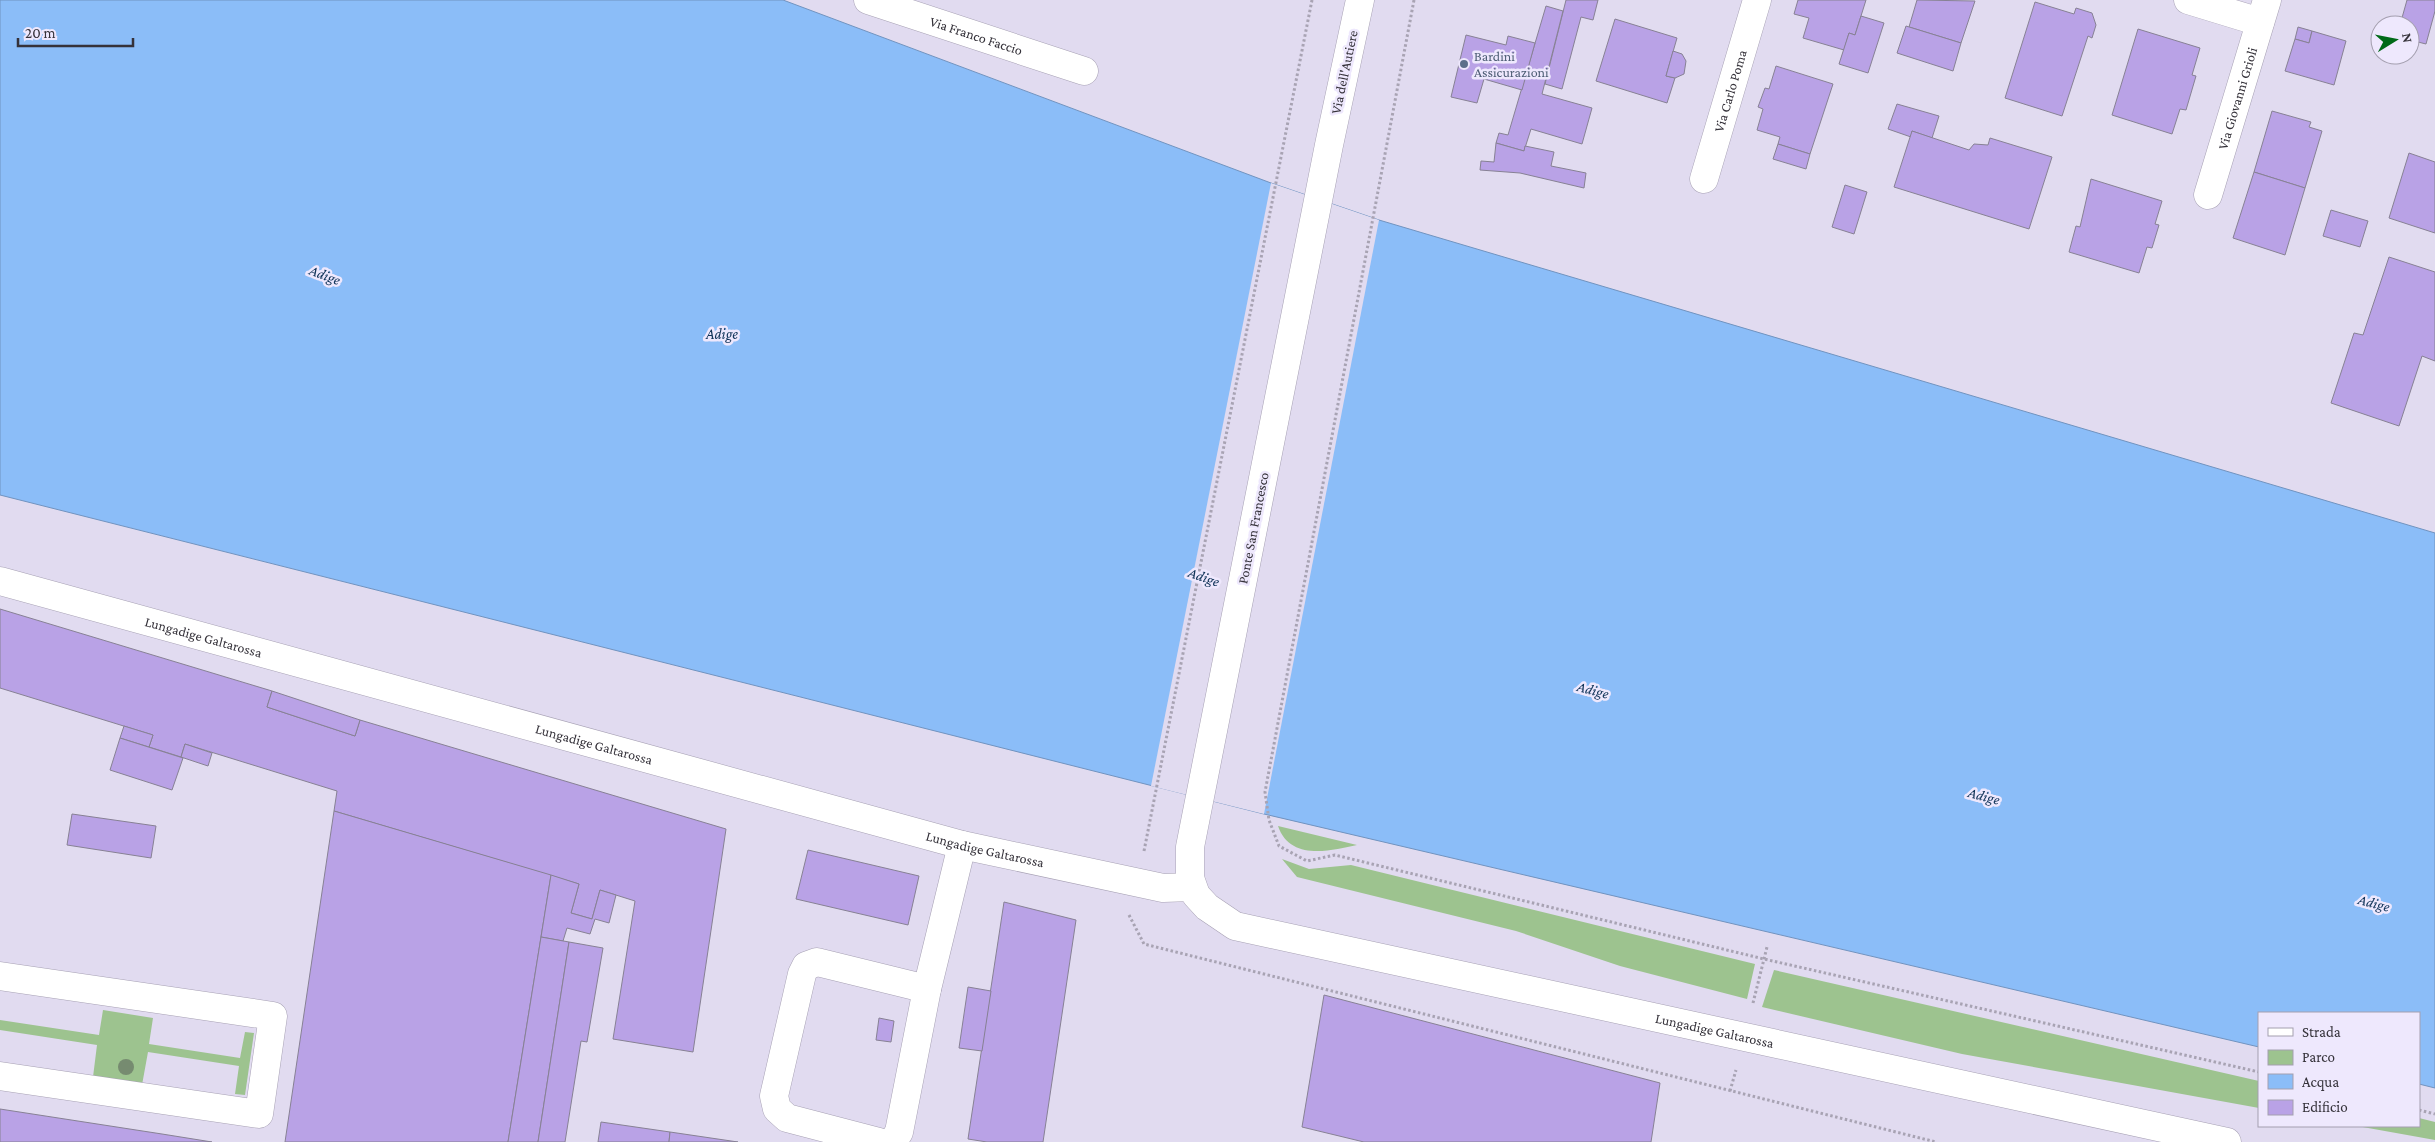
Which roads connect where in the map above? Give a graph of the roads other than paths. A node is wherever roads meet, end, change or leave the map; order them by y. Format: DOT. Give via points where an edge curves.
graph roads {
  1 [pos="868,0"];
  2 [pos="1360,0"];
  3 [pos="1757,0"];
  4 [pos="2188,0"];
  5 [pos="2264,11"];
  6 [pos="1084,71"];
  7 [pos="1329,145"];
  8 [pos="1704,180"];
  9 [pos="2208,195"];
  10 [pos="0,581"];
  11 [pos="962,845"];
  12 [pos="1200,897"];
  13 [pos="0,976"];
  14 [pos="926,989"];
  15 [pos="0,1076"];
  16 [pos="879,1142"];
  17 [pos="890,1142"];
  18 [pos="2227,1142"];
  1 -- 6 [label="main road, Via Franco Faccio"];
  2 -- 7 [label="main road, Via dell'Autiere"];
  3 -- 8 [label="main road, Via Carlo Poma"];
  4 -- 5 [label="main road"];
  5 -- 9 [label="main road, Via Giovanni Grioli"];
  7 -- 12 [label="main road, Ponte San Francesco" via="1190,847 1190,878"];
  10 -- 11 [label="main road, Lungadige Galtarossa"];
  11 -- 12 [label="main road, Lungadige Galtarossa"];
  11 -- 14 [label="main road"];
  12 -- 18 [label="main road, Lungadige Galtarossa" via="1235,926 1292,940 1478,977"];
  13 -- 15 [label="main road" via="273,1016 258,1114"];
  14 -- 16 [label="main road" via="817,962 806,966 802,974 774,1096 777,1109 787,1118"];
  14 -- 17 [label="main road" via="899,1132"];
}
